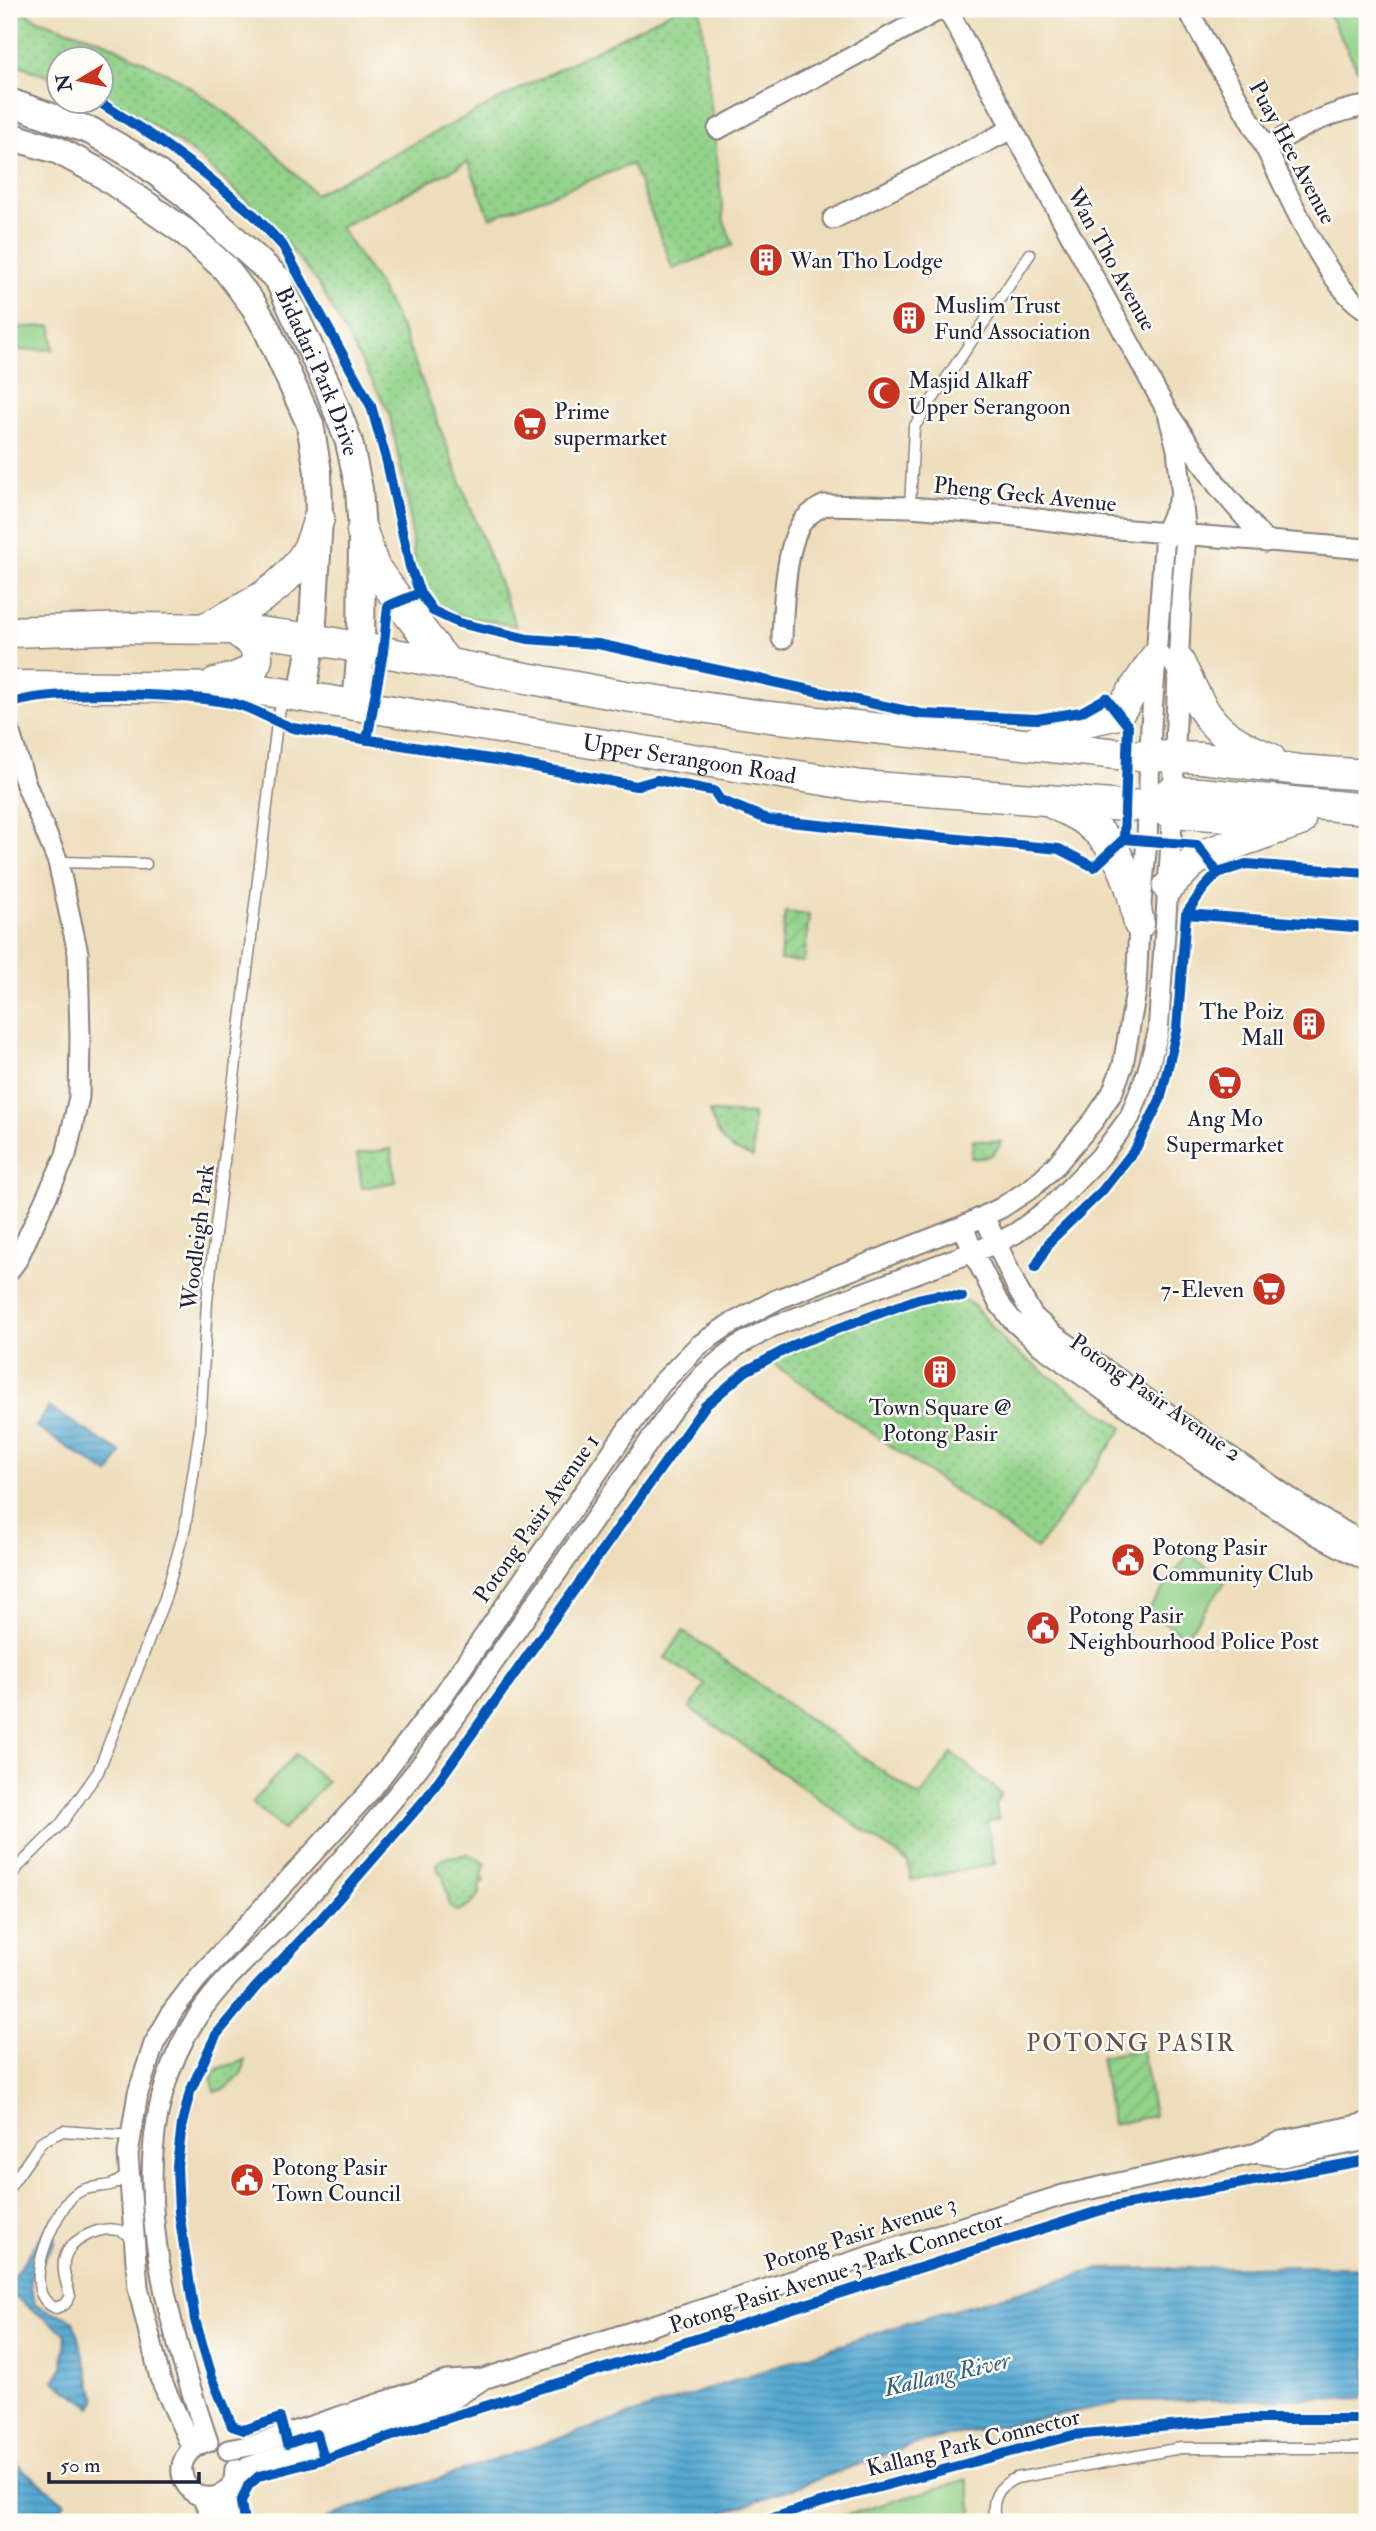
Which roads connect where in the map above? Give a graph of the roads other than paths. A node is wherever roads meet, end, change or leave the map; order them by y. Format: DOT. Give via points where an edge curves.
graph roads {
  1 [pos="941,9"];
  2 [pos="947,9"];
  3 [pos="1188,9"];
  4 [pos="9,102"];
  5 [pos="1367,106"];
  6 [pos="718,129"];
  7 [pos="1012,129"];
  8 [pos="9,136"];
  9 [pos="1265,148"];
  10 [pos="833,219"];
  11 [pos="1030,254"];
  12 [pos="1367,310"];
  13 [pos="1168,413"];
  14 [pos="1182,493"];
  15 [pos="910,508"];
  16 [pos="319,518"];
  17 [pos="362,531"];
  18 [pos="1165,533"];
  19 [pos="1186,535"];
  20 [pos="1266,542"];
  21 [pos="1367,549"];
  22 [pos="204,629"];
  23 [pos="234,629"];
  24 [pos="9,632"];
  25 [pos="312,639"];
  26 [pos="782,639"];
  27 [pos="361,648"];
  28 [pos="1167,660"];
  29 [pos="449,664"];
  30 [pos="9,687"];
  31 [pos="201,687"];
  32 [pos="293,695"];
  33 [pos="356,705"];
  34 [pos="9,730"];
  35 [pos="1028,743"];
  36 [pos="1162,757"];
  37 [pos="1299,770"];
  38 [pos="1367,775"];
  39 [pos="1048,800"];
  40 [pos="1163,803"];
  41 [pos="1367,809"];
  42 [pos="1300,821"];
  43 [pos="1367,829"];
  44 [pos="58,862"];
  45 [pos="146,864"];
  46 [pos="1168,887"];
  47 [pos="1139,925"];
  48 [pos="984,1216"];
  49 [pos="963,1226"];
  50 [pos="997,1243"];
  51 [pos="973,1252"];
  52 [pos="9,1271"];
  53 [pos="1367,1542"];
  54 [pos="1367,1562"];
  55 [pos="13,1869"];
  56 [pos="9,1879"];
  57 [pos="1367,2123"];
  58 [pos="130,2136"];
  59 [pos="1367,2140"];
  60 [pos="1257,2153"];
  61 [pos="128,2174"];
  62 [pos="9,2188"];
  63 [pos="133,2236"];
  64 [pos="483,2379"];
  65 [pos="200,2445"];
  66 [pos="1367,2448"];
  67 [pos="228,2450"];
  68 [pos="220,2503"];
  69 [pos="995,2522"];
  1 -- 6 [label="street"];
  2 -- 7 [label="street, Wan Tho Avenue"];
  3 -- 9 [label="street, Puay Hee Avenue"];
  4 -- 17 [label="street, Bidadari Park Drive" via="91,131 136,157 185,194 278,279 349,442"];
  5 -- 9 [label="street" via="1322,117"];
  7 -- 10 [label="street"];
  7 -- 13 [label="street, Wan Tho Avenue"];
  8 -- 16 [label="street, Bidadari Park Drive" via="57,150 99,172 185,232 225,268 267,329 310,424"];
  9 -- 12 [label="street, Puay Hee Avenue" via="1321,257 1348,294"];
  11 -- 15 [label="lane" via="914,427"];
  13 -- 14 [label="street, Wan Tho Avenue"];
  13 -- 20 [label="street, Wan Tho Avenue" via="1200,461"];
  14 -- 18 [label="street, Wan Tho Avenue"];
  14 -- 19 [label="street, Wan Tho Avenue"];
  15 -- 18 [label="street, Pheng Geck Avenue" via="1008,514"];
  15 -- 26 [label="street, Pheng Geck Avenue" via="825,505 802,522 793,543"];
  16 -- 22 [label="main road" via="306,552 288,575 260,601"];
  16 -- 25 [label="street, Bidadari Park Drive"];
  17 -- 27 [label="street, Bidadari Park Drive"];
  17 -- 29 [label="main road" via="374,567"];
  18 -- 19 [label="street, Pheng Geck Avenue"];
  18 -- 28 [label="street, Wan Tho Avenue"];
  19 -- 20 [label="street, Pheng Geck Avenue"];
  19 -- 28 [label="street, Wan Tho Avenue"];
  20 -- 21 [label="street, Pheng Geck Avenue"];
  22 -- 23 [label="main road"];
  22 -- 24 [label="main road"];
  23 -- 25 [label="main road"];
  23 -- 31 [label="main road" via="255,646 257,658 251,669 243,676"];
  25 -- 27 [label="main road"];
  25 -- 32 [label="street, Bidadari Park Drive"];
  27 -- 29 [label="main road"];
  27 -- 33 [label="street, Bidadari Park Drive"];
  28 -- 35 [label="main road" via="1118,713"];
  28 -- 36 [label="street, Wan Tho Avenue"];
  28 -- 37 [label="main road" via="1208,720 1228,738"];
  29 -- 35 [label="main road" via="757,715"];
  30 -- 31 [label="main road, Upper Serangoon Road"];
  31 -- 32 [label="main road, Upper Serangoon Road"];
  32 -- 33 [label="main road, Upper Serangoon Road"];
  32 -- 55 [label="lane, Woodleigh Park" via="277,723 207,1301 200,1429 176,1564 97,1772 61,1824"];
  33 -- 39 [label="main road, Upper Serangoon Road" via="861,786"];
  34 -- 44 [label="street"];
  35 -- 36 [label="main road"];
  36 -- 37 [label="main road"];
  36 -- 40 [label="street, Potong Pasir Avenue 1"];
  36 -- 40 [label="street, Potong Pasir Avenue 1"];
  37 -- 38 [label="main road"];
  39 -- 40 [label="main road, Upper Serangoon Road"];
  39 -- 47 [label="main road" via="1087,821 1115,848 1135,898"];
  40 -- 41 [label="main road, Upper Serangoon Road"];
  40 -- 42 [label="main road"];
  40 -- 46 [label="street, Potong Pasir Avenue 1"];
  40 -- 47 [label="street, Potong Pasir Avenue 1" via="1147,841"];
  42 -- 43 [label="main road"];
  42 -- 46 [label="main road" via="1205,854"];
  44 -- 45 [label="lane"];
  44 -- 52 [label="street" via="78,953 79,1097 66,1155"];
  46 -- 50 [label="street, Potong Pasir Avenue 1" via="1158,1033 1130,1117 1100,1157 1052,1206"];
  47 -- 48 [label="street, Potong Pasir Avenue 1" via="1131,1026 1124,1065 1112,1093 1056,1165 1033,1187"];
  48 -- 49 [label="street, Potong Pasir Avenue 1"];
  48 -- 50 [label="street, Potong Pasir Avenue 2"];
  49 -- 51 [label="street, Potong Pasir Avenue 2"];
  49 -- 58 [label="street, Potong Pasir Avenue 1" via="767,1304 698,1346 661,1384 444,1694 371,1790 174,2009 154,2044"];
  50 -- 51 [label="street, Potong Pasir Avenue 1"];
  50 -- 53 [label="street, Potong Pasir Avenue 2" via="1033,1316 1053,1334 1313,1514"];
  51 -- 54 [label="street, Potong Pasir Avenue 2" via="998,1302 1041,1346 1200,1460"];
  51 -- 65 [label="street, Potong Pasir Avenue 1" via="774,1326 737,1346 705,1373 673,1408 389,1806 197,2017 162,2092 151,2154 163,2284"];
  55 -- 56 [label="lane, Woodleigh Park"];
  57 -- 60 [label="street, Potong Pasir Avenue 3" via="1281,2141"];
  58 -- 61 [label="street, Potong Pasir Avenue 1"];
  58 -- 62 [label="lane" via="63,2131 42,2141"];
  59 -- 60 [label="street, Potong Pasir Avenue 3" via="1282,2157"];
  60 -- 64 [label="street, Potong Pasir Avenue 3" via="1063,2195"];
  61 -- 63 [label="street, Potong Pasir Avenue 1"];
  61 -- 63 [label="lane" via="112,2185 90,2186 71,2197 44,2249 36,2276 46,2304 55,2308 70,2296 65,2257 76,2242 114,2229"];
  63 -- 65 [label="street, Potong Pasir Avenue 1" via="138,2288 160,2378"];
  64 -- 67 [label="street, Potong Pasir Avenue 3" via="447,2381"];
  64 -- 68 [label="street, Potong Pasir Avenue 3" via="453,2399 248,2467"];
  65 -- 67 [label="street" via="222,2445"];
  65 -- 68 [label="street" via="186,2455 181,2471 187,2487"];
  66 -- 69 [label="lane" via="1181,2448 1016,2478 1004,2483 994,2498"];
  67 -- 68 [label="street" via="235,2462"];
}
